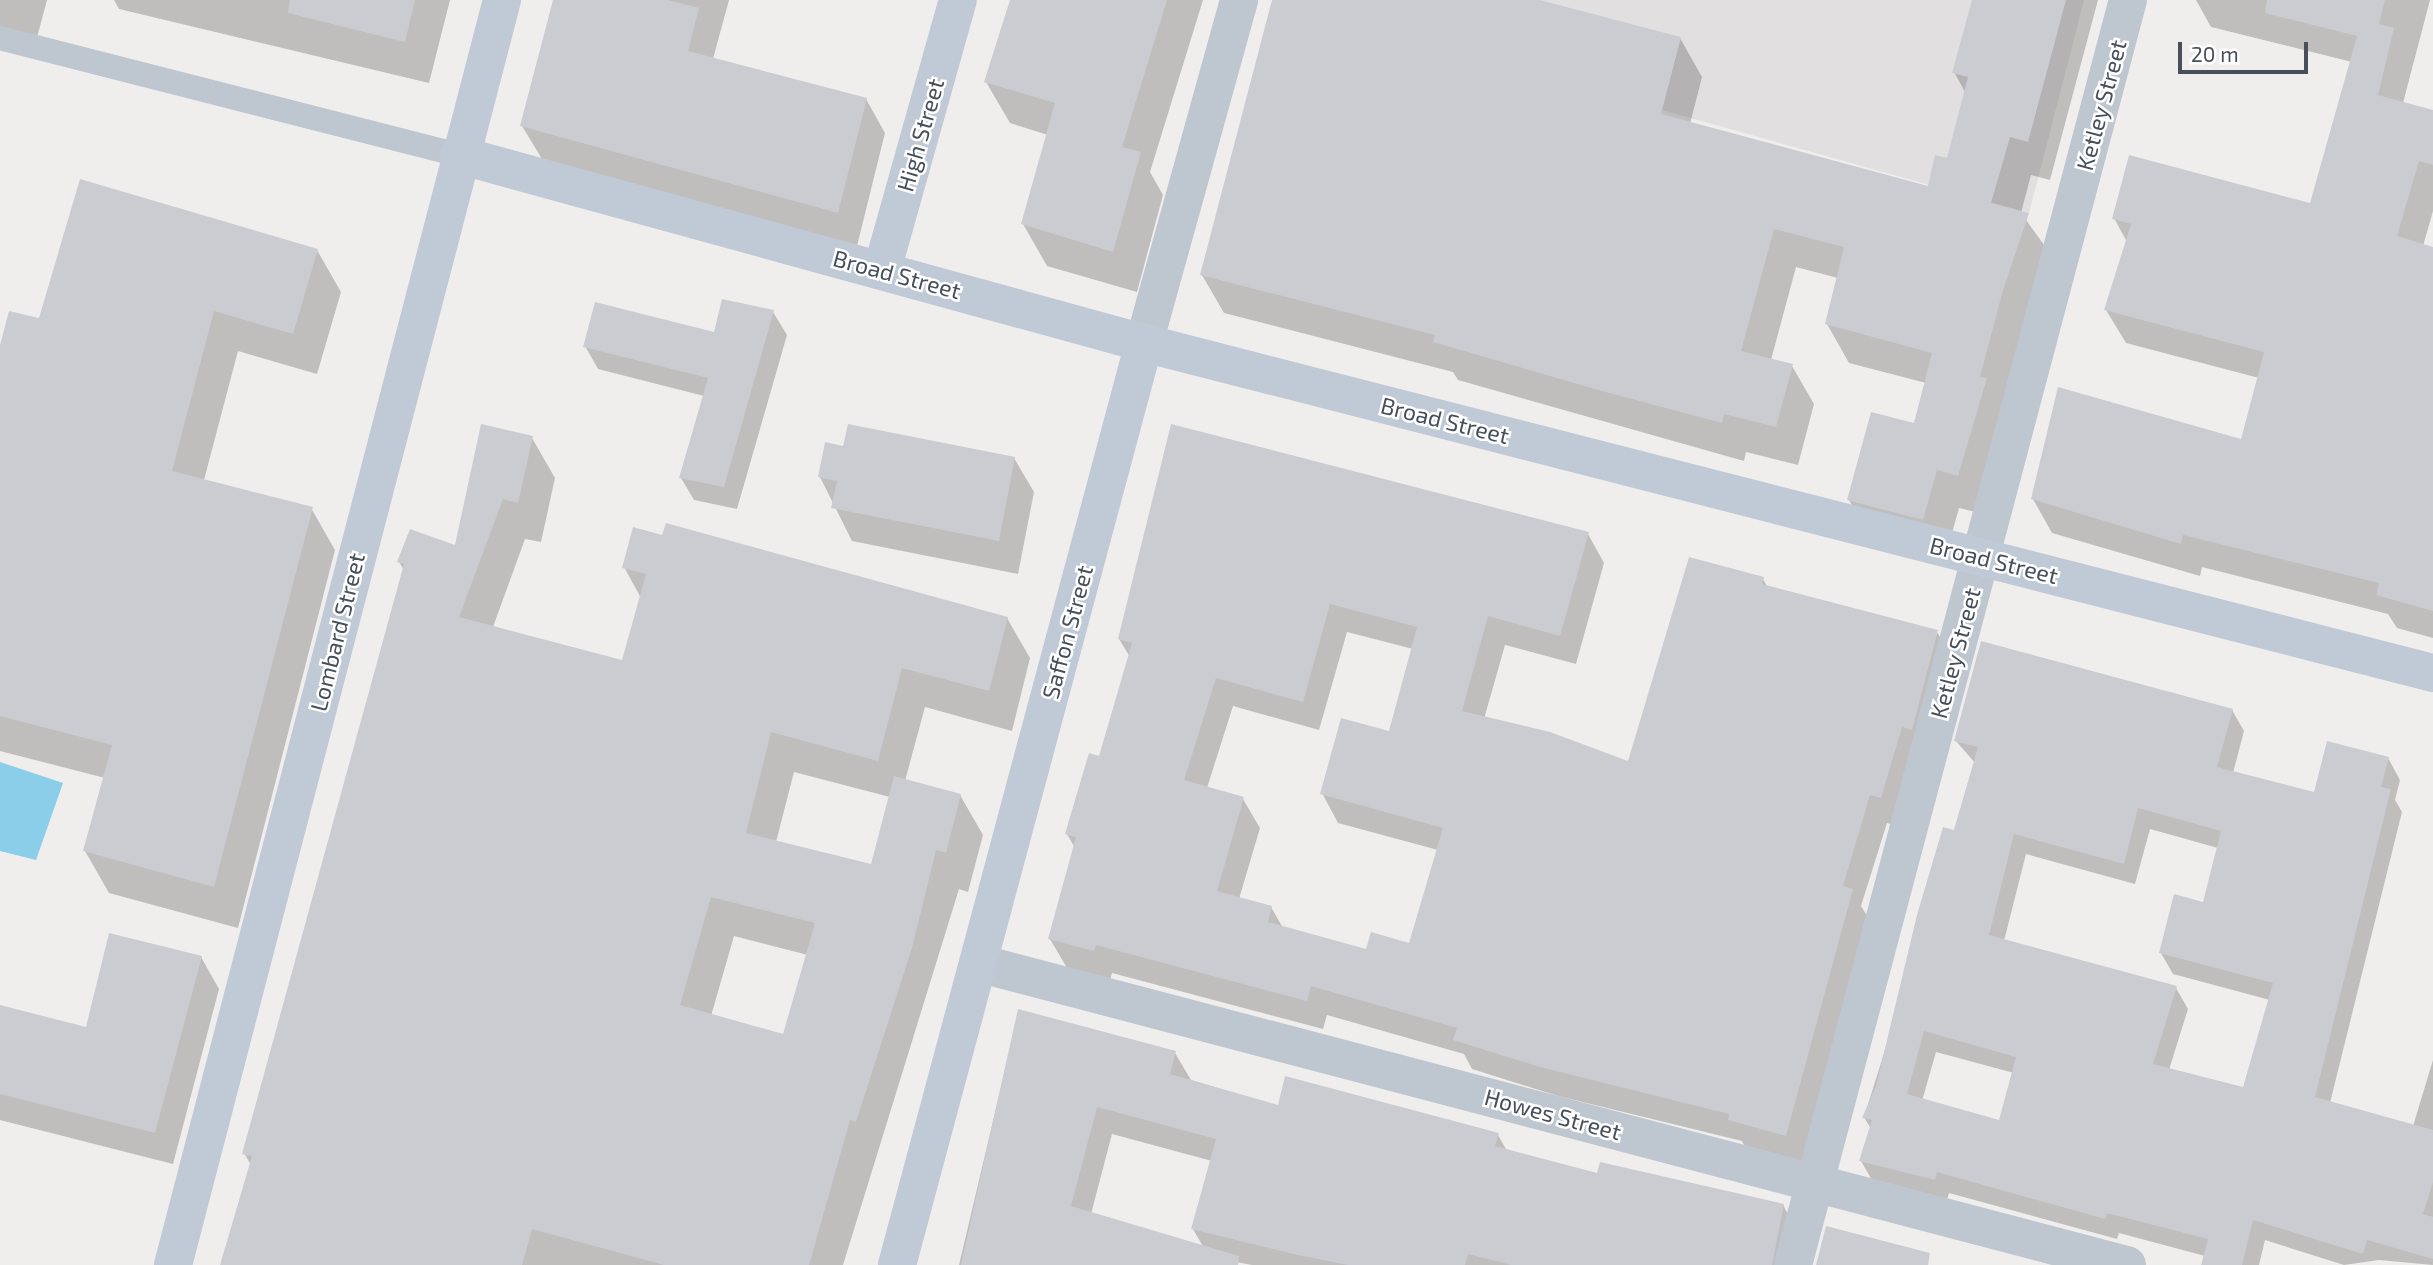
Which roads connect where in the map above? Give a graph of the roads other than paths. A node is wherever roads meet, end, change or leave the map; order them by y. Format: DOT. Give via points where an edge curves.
graph roads {
  1 [pos="502,0"];
  2 [pos="958,0"];
  3 [pos="1239,0"];
  4 [pos="2128,0"];
  5 [pos="0,38"];
  6 [pos="459,155"];
  7 [pos="882,270"];
  8 [pos="1144,343"];
  9 [pos="1981,557"];
  10 [pos="2433,673"];
  11 [pos="978,963"];
  12 [pos="1815,1183"];
  13 [pos="173,1265"];
  14 [pos="897,1265"];
  15 [pos="1793,1265"];
  16 [pos="2127,1265"];
  1 -- 6 [label="main road, Lombard Street"];
  2 -- 7 [label="main road, High Street"];
  3 -- 8 [label="street, Saffon Street"];
  4 -- 9 [label="street, Ketley Street"];
  5 -- 6 [label="lane"];
  6 -- 7 [label="main road, Broad Street"];
  6 -- 13 [label="main road, Lombard Street"];
  7 -- 8 [label="main road, Broad Street"];
  8 -- 9 [label="main road, Broad Street"];
  8 -- 11 [label="main road, Saffon Street"];
  9 -- 10 [label="main road, Broad Street"];
  9 -- 12 [label="street, Ketley Street"];
  11 -- 12 [label="street, Howes Street"];
  11 -- 14 [label="main road, Saffon Street"];
  12 -- 15 [label="street, Ketley Street"];
  12 -- 16 [label="street, Howes Street"];
}
